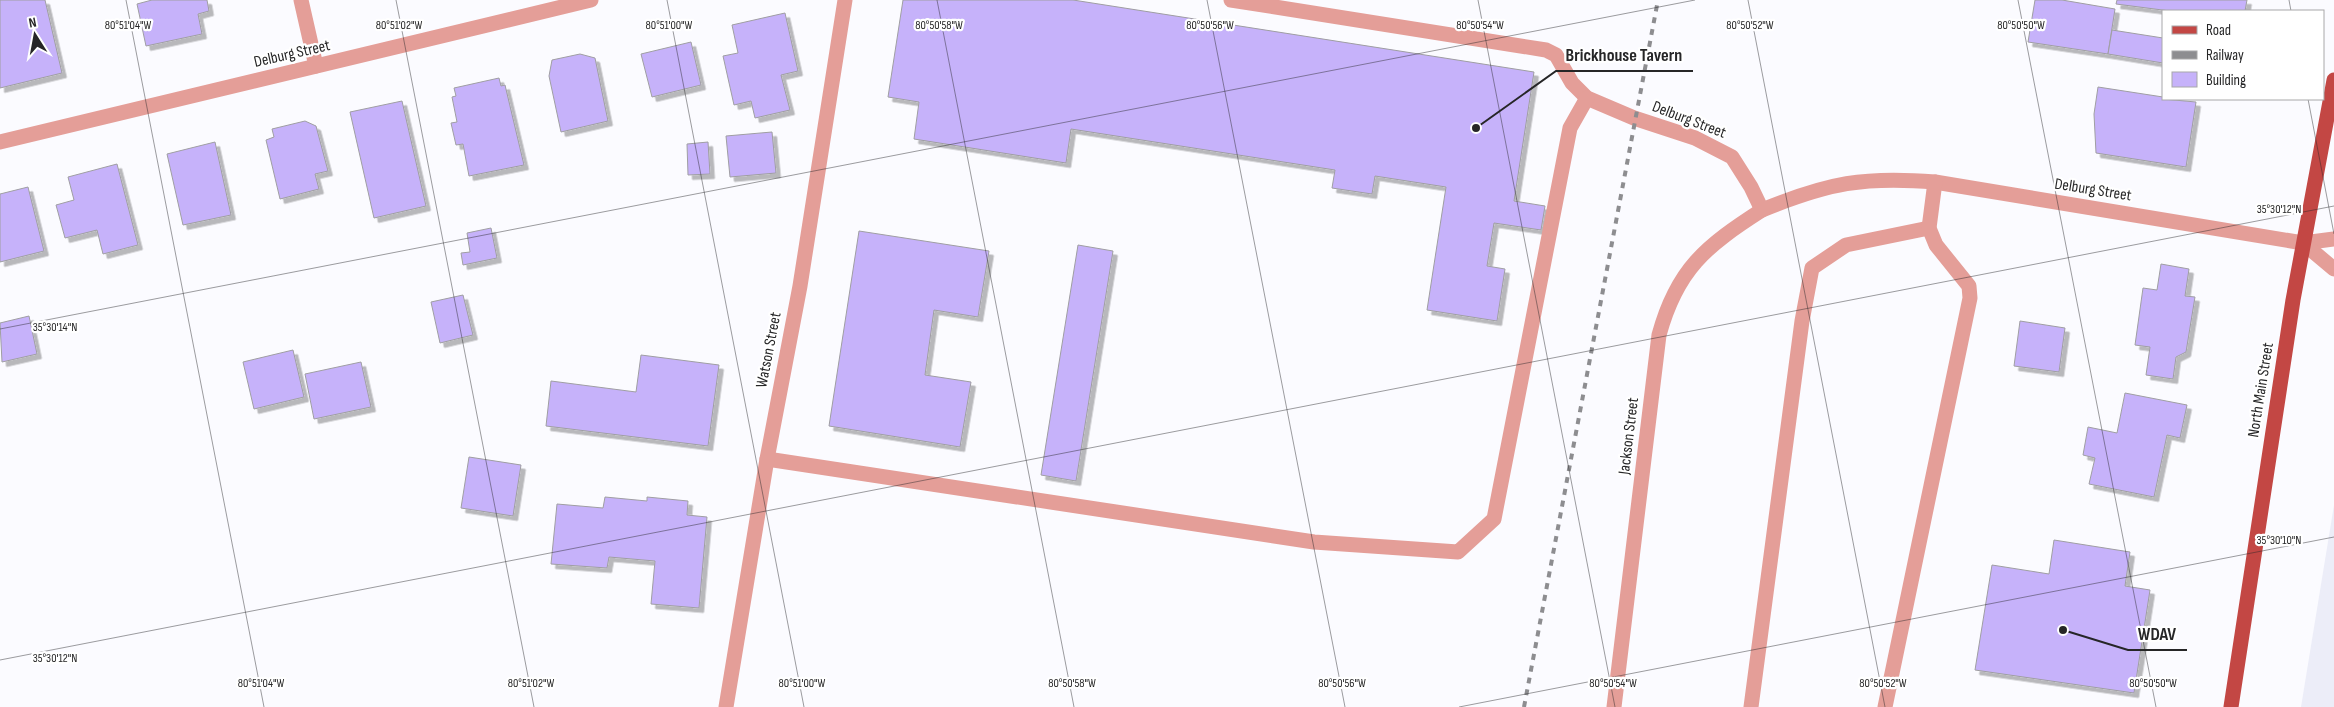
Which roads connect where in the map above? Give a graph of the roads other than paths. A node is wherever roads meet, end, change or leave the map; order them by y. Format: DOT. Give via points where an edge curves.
graph roads {
  1 [pos="301,0"];
  2 [pos="591,0"];
  3 [pos="845,0"];
  4 [pos="1231,0"];
  5 [pos="316,66"];
  6 [pos="2334,80"];
  7 [pos="1587,98"];
  8 [pos="0,142"];
  9 [pos="1935,182"];
  10 [pos="1762,210"];
  11 [pos="1929,228"];
  12 [pos="2334,239"];
  13 [pos="2303,243"];
  14 [pos="2334,269"];
  15 [pos="767,459"];
  16 [pos="726,707"];
  17 [pos="1614,707"];
  18 [pos="1751,707"];
  19 [pos="1885,707"];
  20 [pos="2230,707"];
  1 -- 5 [label="street"];
  2 -- 5 [label="street, Delburg Street"];
  3 -- 15 [label="street, Watson Street" via="800,286"];
  4 -- 7 [label="street, Delburg Street" via="1546,50 1556,55 1572,83"];
  5 -- 8 [label="street, Delburg Street"];
  6 -- 13 [label="main road, North Main Street"];
  7 -- 10 [label="street, Delburg Street" via="1721,150 1741,170"];
  7 -- 15 [label="street" via="1570,128 1494,519 1458,552 1314,542"];
  9 -- 10 [label="street, Delburg Street" via="1882,178 1858,180 1806,192"];
  9 -- 11 [label="street"];
  9 -- 13 [label="street, Delburg Street"];
  10 -- 17 [label="street, Jackson Street" via="1727,232 1701,255 1678,285 1667,307 1659,335"];
  11 -- 18 [label="street" via="1846,245 1812,268 1802,321"];
  11 -- 19 [label="street" via="1936,245 1969,286 1970,298"];
  12 -- 13 [label="street"];
  13 -- 14 [label="street"];
  13 -- 20 [label="main road, North Main Street"];
  15 -- 16 [label="street, Watson Street"];
}
